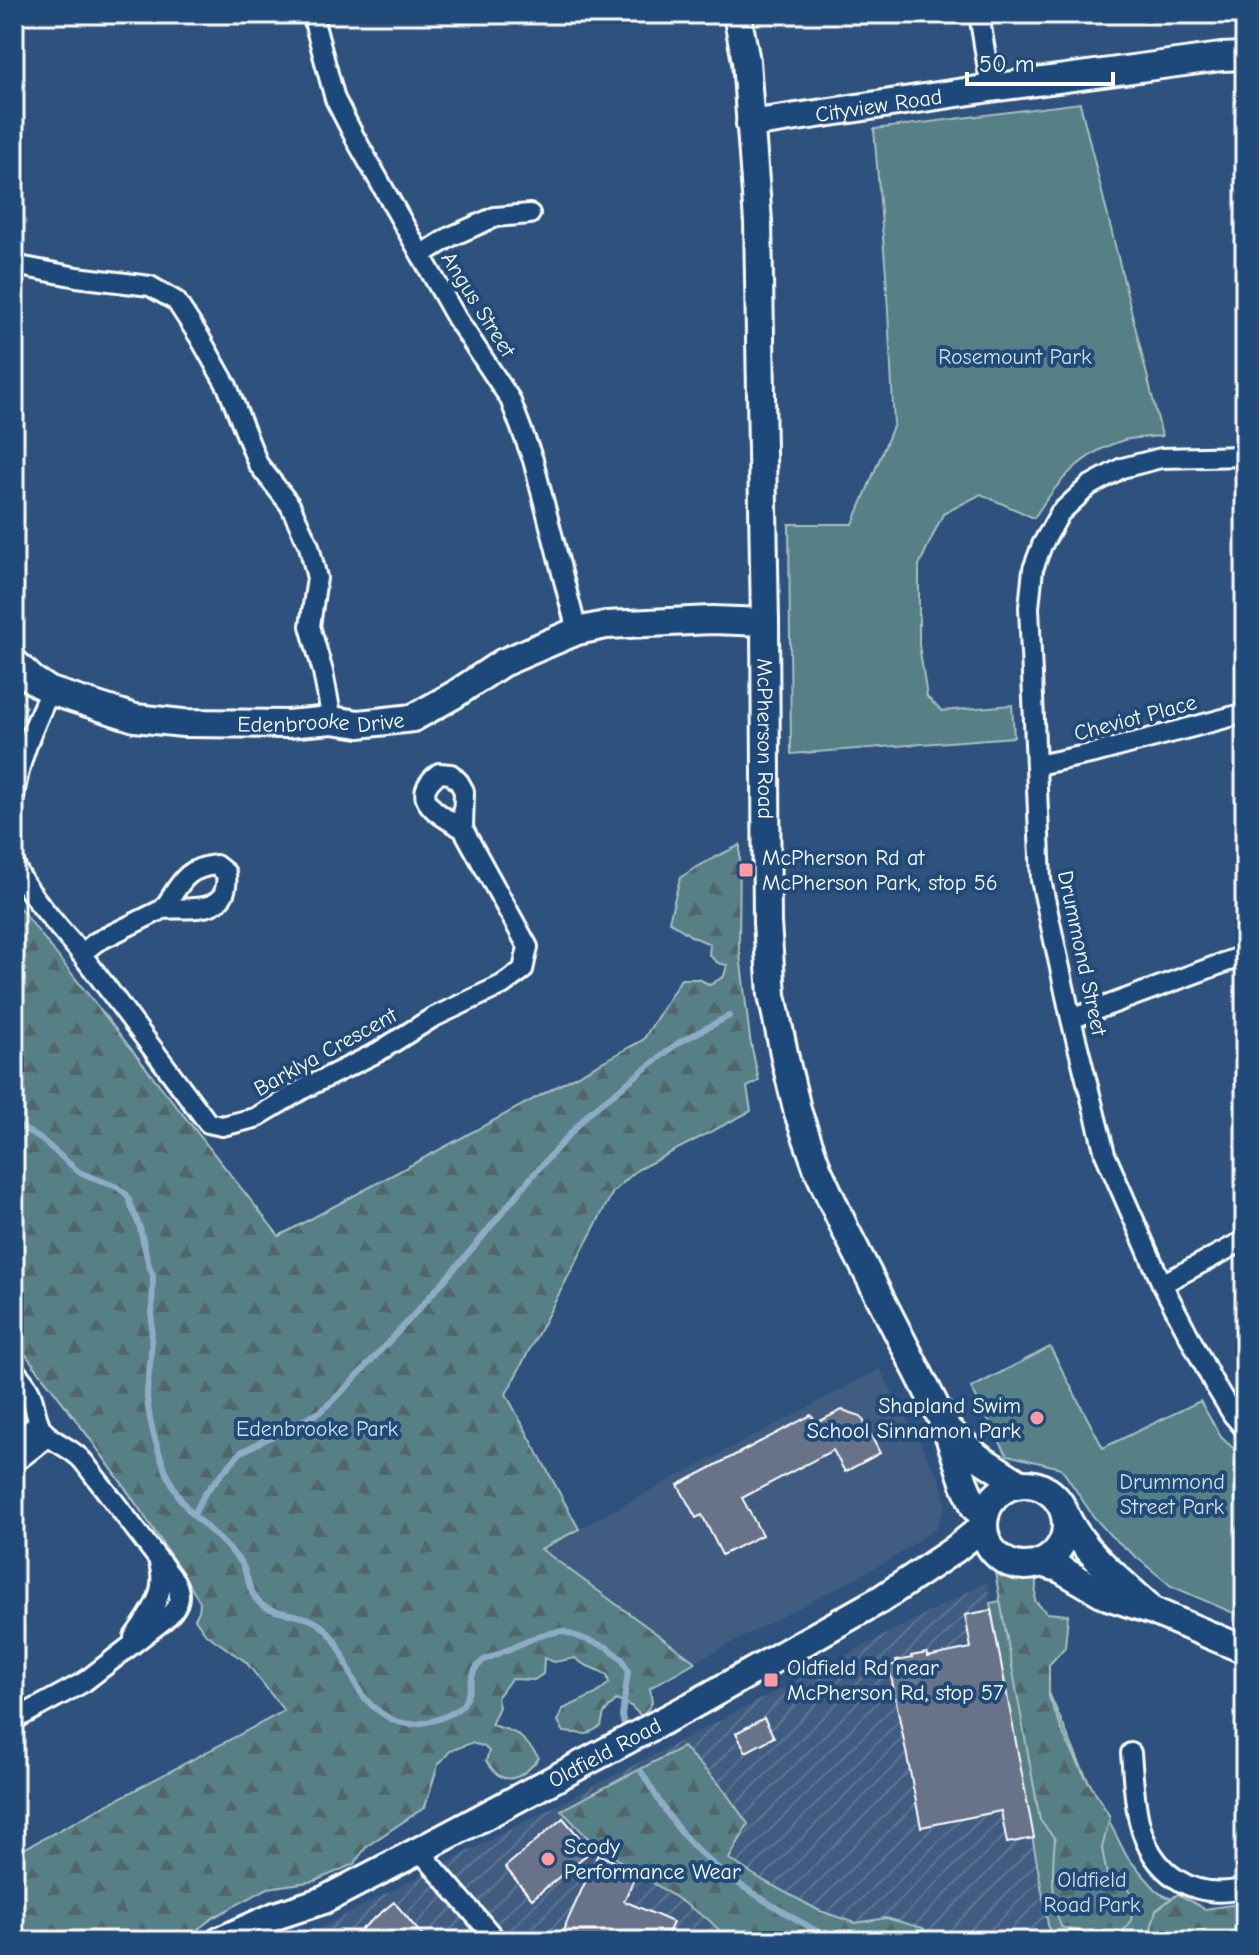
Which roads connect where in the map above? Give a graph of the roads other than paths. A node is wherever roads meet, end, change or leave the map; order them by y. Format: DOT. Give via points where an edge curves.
graph roads {
  1 [pos="312,14"];
  2 [pos="737,14"];
  3 [pos="979,14"];
  4 [pos="1245,56"];
  5 [pos="991,88"];
  6 [pos="750,124"];
  7 [pos="530,214"];
  8 [pos="421,255"];
  9 [pos="14,265"];
  10 [pos="1245,456"];
  11 [pos="765,622"];
  12 [pos="577,631"];
  13 [pos="14,662"];
  14 [pos="50,691"];
  15 [pos="1245,713"];
  16 [pos="332,720"];
  17 [pos="1037,765"];
  18 [pos="14,797"];
  19 [pos="463,829"];
  20 [pos="14,862"];
  21 [pos="163,909"];
  22 [pos="81,954"];
  23 [pos="1245,955"];
  24 [pos="1071,1019"];
  25 [pos="1245,1240"];
  26 [pos="1162,1284"];
  27 [pos="14,1370"];
  28 [pos="946,1427"];
  29 [pos="1245,1429"];
  30 [pos="44,1430"];
  31 [pos="14,1442"];
  32 [pos="14,1463"];
  33 [pos="1020,1484"];
  34 [pos="1066,1516"];
  35 [pos="987,1531"];
  36 [pos="1041,1563"];
  37 [pos="1153,1611"];
  38 [pos="1245,1650"];
  39 [pos="14,1720"];
  40 [pos="1131,1753"];
  41 [pos="420,1851"];
  42 [pos="1245,1888"];
  43 [pos="324,1900"];
  44 [pos="219,1941"];
  45 [pos="261,1941"];
  46 [pos="497,1941"];
  1 -- 8 [label="street, Angus Street" via="335,99"];
  2 -- 6 [label="street, McPherson Road"];
  3 -- 5 [label="street"];
  4 -- 5 [label="street, Cityview Road"];
  5 -- 6 [label="street, Cityview Road"];
  6 -- 11 [label="street, McPherson Road" via="758,222"];
  7 -- 8 [label="street" via="495,217"];
  8 -- 12 [label="street, Angus Street" via="510,399 533,460"];
  9 -- 16 [label="street" via="150,286 176,301 227,386 258,464 290,505 309,546 317,578 310,626"];
  10 -- 17 [label="street, Drummond Street" via="1161,458 1122,468 1089,486 1060,513 1033,569 1029,607"];
  11 -- 12 [label="street, Edenbrooke Drive" via="606,625"];
  11 -- 28 [label="street, McPherson Road" via="767,923 772,995 786,1063 818,1170"];
  12 -- 16 [label="street, Edenbrooke Drive" via="502,663 413,718 359,724"];
  13 -- 14 [label="street, Edenbrooke Drive"];
  14 -- 16 [label="street, Edenbrooke Drive" via="135,718 171,722"];
  14 -- 18 [label="street" via="17,773"];
  15 -- 17 [label="street, Cheviot Place"];
  17 -- 24 [label="street, Drummond Street" via="1041,880"];
  19 -- 22 [label="street, Barklya Crescent" via="528,947 523,970 255,1118 222,1126 208,1123"];
  20 -- 22 [label="street, Barklya Crescent"];
  21 -- 22 [label="street"];
  23 -- 24 [label="street"];
  24 -- 26 [label="street, Drummond Street" via="1105,1154"];
  25 -- 26 [label="street"];
  26 -- 29 [label="street, Drummond Street" via="1213,1382"];
  27 -- 30 [label="street" via="29,1390"];
  28 -- 33 [label="street" via="978,1457"];
  28 -- 35 [label="street"];
  30 -- 31 [label="street"];
  30 -- 32 [label="street"];
  30 -- 39 [label="street" via="83,1461 180,1594 173,1613 75,1688"];
  33 -- 34 [label="street" via="1044,1488"];
  33 -- 35 [label="street" via="997,1495 990,1505"];
  34 -- 36 [label="street" via="1062,1544"];
  34 -- 37 [label="street" via="1091,1553"];
  35 -- 36 [label="street" via="1003,1560 1015,1565"];
  35 -- 41 [label="street, Oldfield Road" via="881,1599"];
  36 -- 37 [label="street" via="1107,1596"];
  37 -- 38 [label="street"];
  40 -- 42 [label="street" via="1139,1822 1163,1868 1184,1885 1209,1892"];
  41 -- 43 [label="street, Oldfield Road"];
  41 -- 46 [label="street"];
  43 -- 44 [label="street, Oldfield Road"];
  43 -- 45 [label="street, Oldfield Road"];
}
